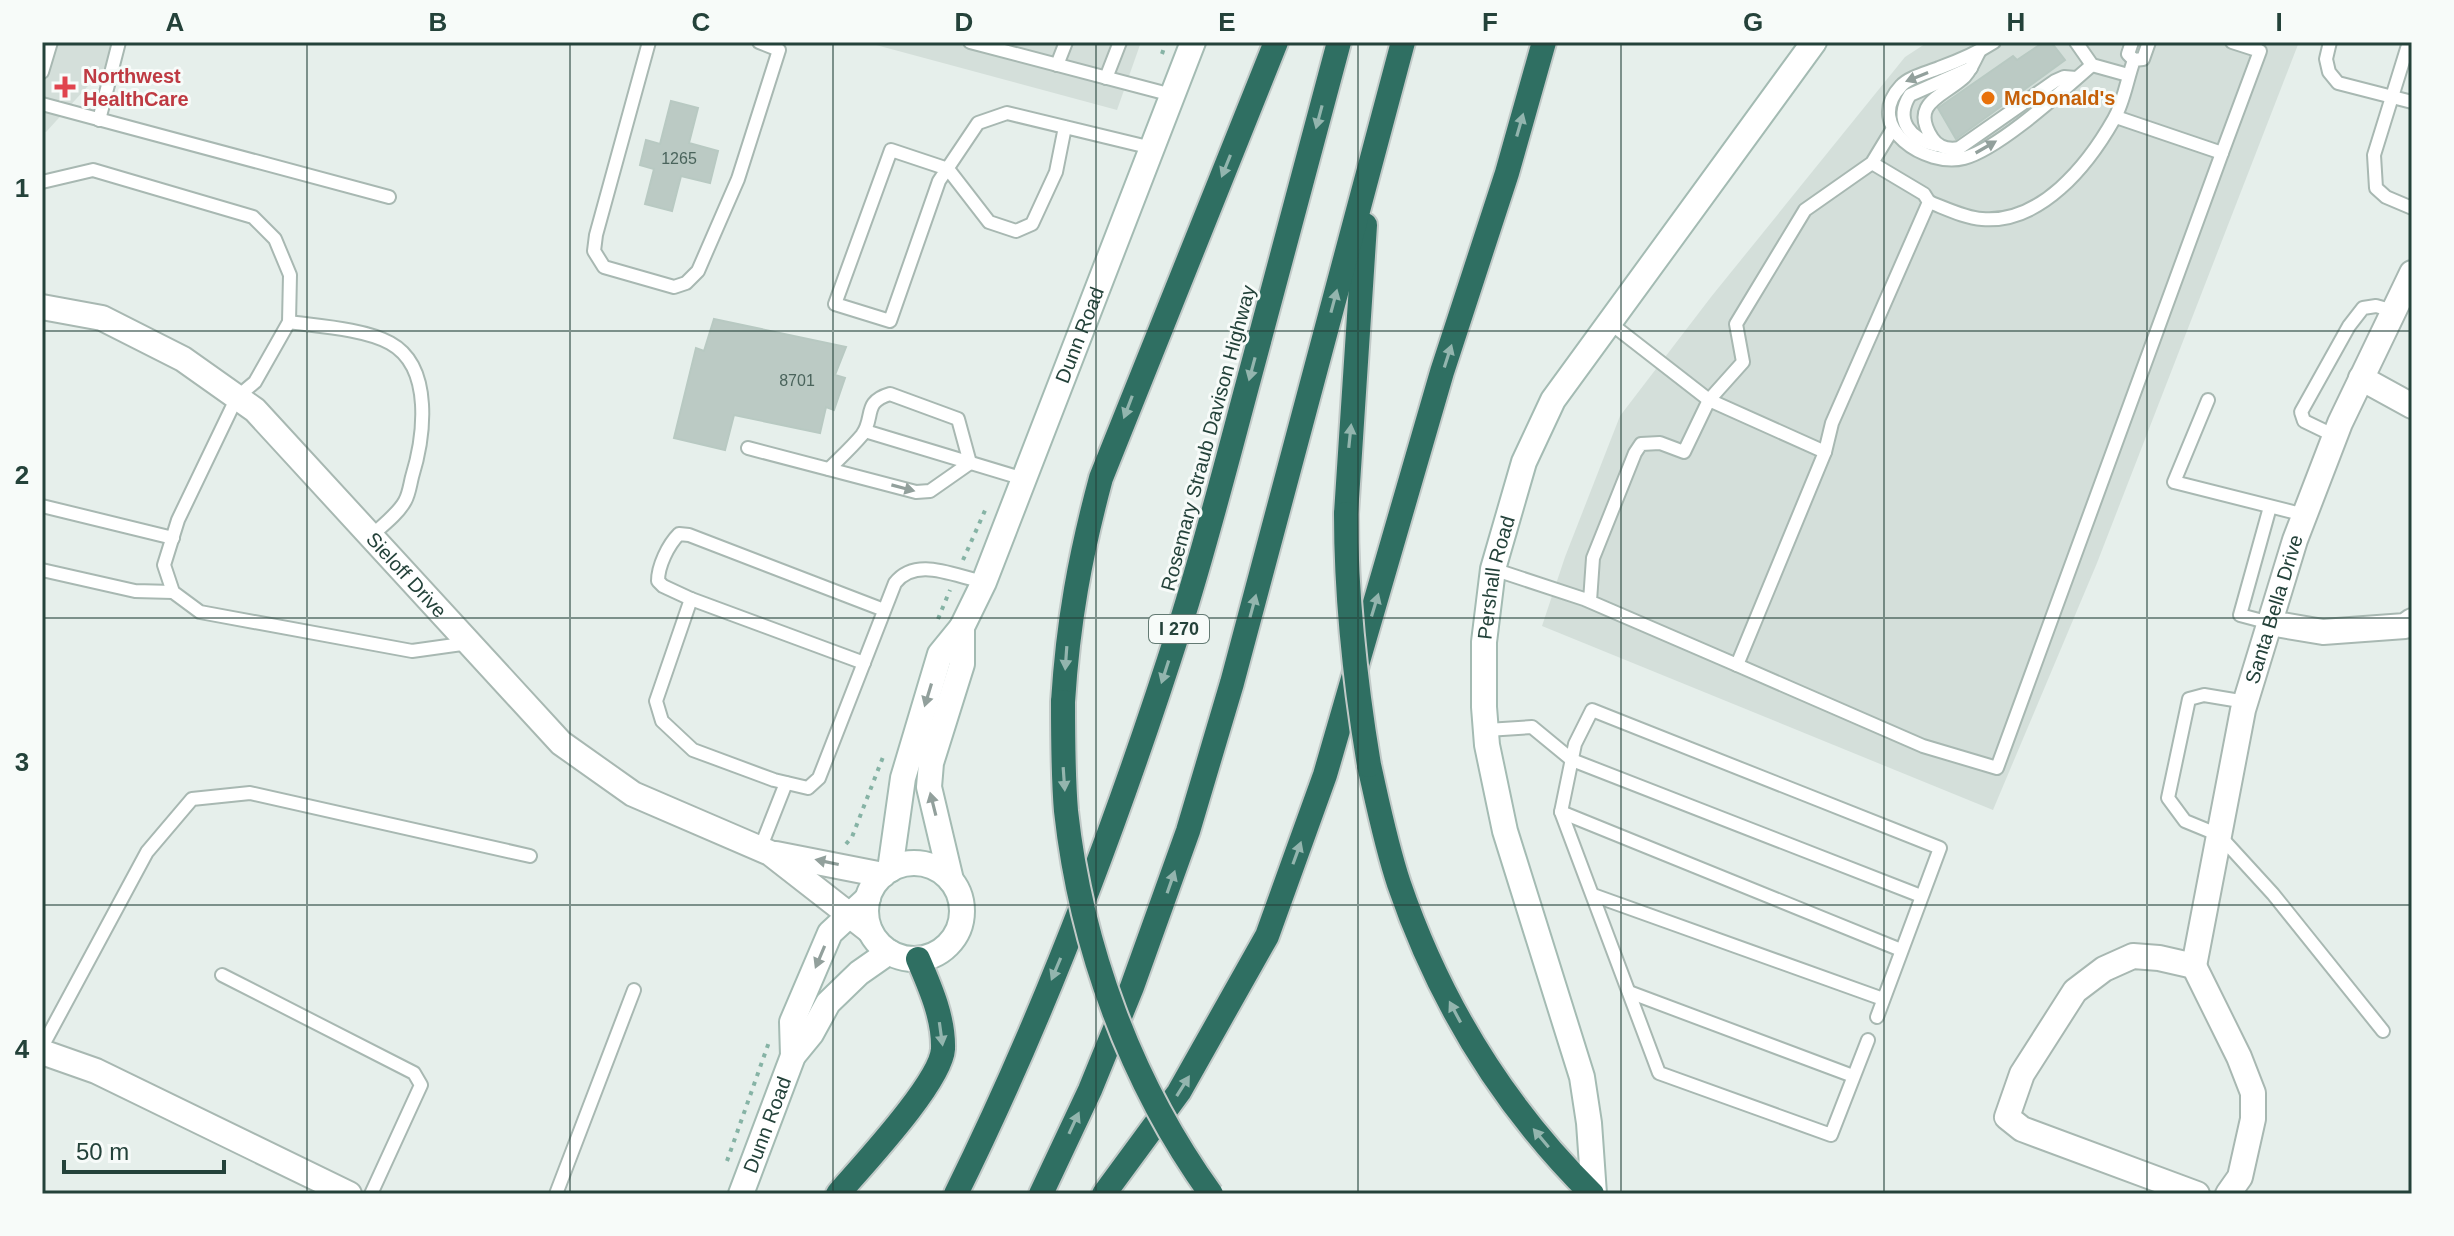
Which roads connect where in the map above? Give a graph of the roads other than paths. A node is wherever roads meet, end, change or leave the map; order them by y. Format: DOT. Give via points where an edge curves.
graph roads {
  1 [pos="51,42"];
  2 [pos="119,42"];
  3 [pos="649,42"];
  4 [pos="759,42"];
  5 [pos="970,42"];
  6 [pos="1066,42"];
  7 [pos="1120,42"];
  8 [pos="1193,42"];
  9 [pos="1276,42"];
  10 [pos="1339,42"];
  11 [pos="1403,42"];
  12 [pos="1544,42"];
  13 [pos="1814,42"];
  14 [pos="1994,42"];
  15 [pos="2076,42"];
  16 [pos="2132,42"];
  17 [pos="2149,42"];
  18 [pos="2232,42"];
  19 [pos="2330,42"];
  20 [pos="2409,42"];
  21 [pos="1979,52"];
  22 [pos="2134,60"];
  23 [pos="1057,65"];
  24 [pos="2092,65"];
  25 [pos="1971,68"];
  26 [pos="42,72"];
  27 [pos="2128,75"];
  28 [pos="1106,78"];
  29 [pos="2076,78"];
  30 [pos="1172,95"];
  31 [pos="2394,97"];
  32 [pos="2412,102"];
  33 [pos="42,104"];
  34 [pos="2116,117"];
  35 [pos="99,120"];
  36 [pos="1065,127"];
  37 [pos="1892,130"];
  38 [pos="1936,145"];
  39 [pos="1152,148"];
  40 [pos="2222,153"];
  41 [pos="1872,163"];
  42 [pos="948,169"];
  43 [pos="1368,176"];
  44 [pos="42,182"];
  45 [pos="389,197"];
  46 [pos="1929,202"];
  47 [pos="2412,208"];
  48 [pos="2412,273"];
  49 [pos="42,307"];
  50 [pos="2394,311"];
  51 [pos="289,322"];
  52 [pos="1610,323"];
  53 [pos="2361,378"];
  54 [pos="237,397"];
  55 [pos="1709,400"];
  56 [pos="2208,400"];
  57 [pos="2412,406"];
  58 [pos="865,431"];
  59 [pos="2335,436"];
  60 [pos="748,448"];
  61 [pos="1825,452"];
  62 [pos="970,463"];
  63 [pos="829,469"];
  64 [pos="1024,479"];
  65 [pos="42,506"];
  66 [pos="2270,507"];
  67 [pos="2305,515"];
  68 [pos="371,536"];
  69 [pos="173,538"];
  70 [pos="1493,569"];
  71 [pos="42,570"];
  72 [pos="984,582"];
  73 [pos="173,592"];
  74 [pos="691,599"];
  75 [pos="1590,601"];
  76 [pos="884,610"];
  77 [pos="2412,621"];
  78 [pos="2270,623"];
  79 [pos="962,627"];
  80 [pos="469,643"];
  81 [pos="864,663"];
  82 [pos="1737,665"];
  83 [pos="2246,702"];
  84 [pos="1487,730"];
  85 [pos="1572,760"];
  86 [pos="786,783"];
  87 [pos="1561,812"];
  88 [pos="2219,835"];
  89 [pos="765,851"];
  90 [pos="530,856"];
  91 [pos="887,872"];
  92 [pos="951,880"];
  93 [pos="1593,895"];
  94 [pos="1921,896"];
  95 [pos="868,898"];
  96 [pos="849,913"];
  97 [pos="870,931"];
  98 [pos="1901,950"];
  99 [pos="889,952"];
  100 [pos="918,959"];
  101 [pos="2194,966"];
  102 [pos="222,975"];
  103 [pos="634,990"];
  104 [pos="1629,992"];
  105 [pos="1883,999"];
  106 [pos="1877,1017"];
  107 [pos="2383,1031"];
  108 [pos="1868,1040"];
  109 [pos="42,1049"];
  110 [pos="793,1056"];
  111 [pos="1853,1076"];
  112 [pos="349,1194"];
  113 [pos="371,1194"];
  114 [pos="556,1194"];
  115 [pos="741,1194"];
  116 [pos="838,1194"];
  117 [pos="956,1194"];
  118 [pos="1041,1194"];
  119 [pos="1104,1194"];
  120 [pos="1211,1194"];
  121 [pos="1593,1194"];
  122 [pos="2197,1194"];
  123 [pos="2228,1194"];
  1 -- 26 [label="lane"];
  2 -- 35 [label="lane"];
  3 -- 4 [label="lane" via="594,251 604,267 674,287 698,271 738,179 779,50"];
  5 -- 23 [label="lane"];
  6 -- 23 [label="lane"];
  7 -- 28 [label="lane"];
  8 -- 30 [label="street, Dunn Road"];
  9 -- 120 [label="highway, one-way, bridge" via="1101,478 1068,629 1063,702 1066,811 1097,962 1156,1105"];
  10 -- 117 [label="highway, Rosemary Straub Davison Highway / I 270, one-way" via="1220,488 1161,684 1063,954"];
  11 -- 43 [label="highway"];
  119 -- 12 [label="highway, one-way" via="1179,1092 1267,936 1325,775"];
  13 -- 52 [label="street, Pershall Road"];
  14 -- 21 [label="lane"];
  15 -- 24 [label="lane"];
  16 -- 22 [label="lane" via="2128,54"];
  17 -- 22 [label="lane" via="2143,59"];
  18 -- 40 [label="lane" via="2260,51"];
  19 -- 31 [label="lane" via="2326,59 2338,83"];
  20 -- 31 [label="lane"];
  21 -- 25 [label="lane"];
  21 -- 37 [label="lane, one-way" via="1903,83 1891,98"];
  22 -- 27 [label="lane"];
  23 -- 28 [label="lane"];
  24 -- 27 [label="lane"];
  24 -- 29 [label="lane"];
  25 -- 38 [label="lane" via="1926,107 1926,130"];
  25 -- 38 [label="lane" via="1905,102 1907,129 1920,141"];
  27 -- 34 [label="lane"];
  28 -- 30 [label="lane"];
  37 -- 29 [label="lane, one-way" via="1938,158 1961,159 1988,149"];
  29 -- 38 [label="lane" via="2055,81 1959,148"];
  30 -- 39 [label="street, Dunn Road"];
  31 -- 32 [label="lane"];
  31 -- 47 [label="lane" via="2374,155 2376,188"];
  33 -- 35 [label="lane"];
  34 -- 40 [label="lane"];
  34 -- 46 [label="lane" via="2081,167 2048,199 2021,214 1979,219"];
  35 -- 45 [label="lane"];
  36 -- 39 [label="lane"];
  36 -- 42 [label="lane" via="1007,113 978,123"];
  36 -- 42 [label="lane" via="1056,172 1032,224 1016,231 989,222"];
  37 -- 41 [label="lane"];
  39 -- 64 [label="street, Dunn Road"];
  40 -- 82 [label="lane" via="1997,768 1923,746"];
  41 -- 46 [label="lane"];
  41 -- 55 [label="lane" via="1805,210 1736,324 1743,362"];
  42 -- 42 [label="lane" via="939,181 890,321 835,304 891,150"];
  118 -- 43 [label="highway, one-way" via="1132,987 1188,831"];
  121 -- 43 [label="highway, one-way, bridge" via="1528,1123 1456,1015 1422,945 1385,834 1369,765 1348,614 1346,514"];
  44 -- 51 [label="lane" via="93,170 253,217 275,239 290,275"];
  46 -- 61 [label="lane" via="1832,423"];
  48 -- 50 [label="street, Santa Bella Drive"];
  49 -- 54 [label="street, Sieloff Drive" via="102,318 183,359"];
  50 -- 53 [label="street, Santa Bella Drive"];
  50 -- 59 [label="lane" via="2363,308 2301,412 2304,421"];
  51 -- 54 [label="lane" via="255,382"];
  51 -- 68 [label="lane" via="392,343 414,367 423,401 415,470 405,501"];
  52 -- 55 [label="lane"];
  52 -- 70 [label="street, Pershall Road" via="1553,400 1524,462"];
  53 -- 57 [label="street"];
  53 -- 59 [label="street, Santa Bella Drive"];
  54 -- 68 [label="street, Sieloff Drive"];
  54 -- 69 [label="lane"];
  55 -- 61 [label="lane"];
  55 -- 75 [label="lane" via="1684,452 1660,443 1641,444 1635,453 1593,558"];
  56 -- 66 [label="lane" via="2174,482"];
  58 -- 62 [label="lane"];
  58 -- 62 [label="lane" via="872,404 890,394 958,419"];
  58 -- 63 [label="lane"];
  59 -- 67 [label="street, Santa Bella Drive"];
  60 -- 63 [label="lane"];
  61 -- 82 [label="lane"];
  63 -- 62 [label="lane, one-way" via="916,492 930,491"];
  62 -- 64 [label="lane"];
  64 -- 72 [label="street, Dunn Road"];
  65 -- 69 [label="lane"];
  66 -- 67 [label="lane"];
  66 -- 78 [label="lane" via="2240,615"];
  67 -- 78 [label="street, Santa Bella Drive"];
  68 -- 80 [label="street, Sieloff Drive"];
  69 -- 73 [label="lane" via="164,565"];
  70 -- 75 [label="lane"];
  70 -- 84 [label="street, Pershall Road" via="1484,642"];
  71 -- 73 [label="lane" via="135,591"];
  72 -- 76 [label="lane" via="919,567 903,573"];
  72 -- 79 [label="street, Dunn Road"];
  73 -- 80 [label="lane" via="200,612 412,651"];
  74 -- 76 [label="lane" via="658,581 679,534"];
  74 -- 81 [label="lane"];
  74 -- 86 [label="lane" via="656,701 662,721 693,750"];
  75 -- 82 [label="lane"];
  76 -- 81 [label="lane"];
  77 -- 78 [label="street" via="2405,626 2323,632"];
  78 -- 83 [label="street, Santa Bella Drive"];
  79 -- 91 [label="street, Dunn Road, one-way" via="940,654 903,778"];
  92 -- 79 [label="street, Dunn Road, one-way" via="929,787 931,763 962,664"];
  80 -- 89 [label="street, Sieloff Drive" via="561,743 633,794"];
  81 -- 86 [label="lane" via="819,778 808,788"];
  83 -- 88 [label="street, Santa Bella Drive"];
  83 -- 88 [label="lane" via="2204,695 2189,699 2168,798 2185,821"];
  84 -- 85 [label="lane" via="1532,727"];
  84 -- 121 [label="street, Pershall Road" via="1494,791 1582,1077"];
  85 -- 87 [label="lane"];
  85 -- 94 [label="lane"];
  85 -- 94 [label="lane" via="1592,710 1940,848"];
  86 -- 89 [label="lane"];
  87 -- 93 [label="lane"];
  87 -- 98 [label="lane"];
  88 -- 101 [label="street, Santa Bella Drive"];
  88 -- 107 [label="lane"];
  91 -- 89 [label="street, Sieloff Drive, one-way"];
  89 -- 96 [label="street, Sieloff Drive"];
  90 -- 109 [label="lane" via="250,793 192,799 147,852"];
  91 -- 92 [label="street" via="926,864"];
  91 -- 95 [label="street"];
  92 -- 100 [label="street" via="963,908 961,923 946,948"];
  93 -- 104 [label="lane"];
  93 -- 105 [label="lane"];
  94 -- 98 [label="lane"];
  95 -- 96 [label="street, Dunn Road"];
  95 -- 97 [label="street"];
  96 -- 97 [label="street, Sieloff Drive"];
  96 -- 110 [label="street, Dunn Road, one-way" via="830,933 792,1022"];
  97 -- 99 [label="street"];
  98 -- 105 [label="lane"];
  99 -- 100 [label="street"];
  99 -- 110 [label="street, Dunn Road" via="828,1003"];
  100 -- 116 [label="highway, one-way" via="941,1032 937,1070"];
  101 -- 122 [label="street" via="2133,956 2075,991 2022,1074 2007,1117 2022,1129"];
  101 -- 123 [label="street" via="2253,1093 2240,1177"];
  102 -- 113 [label="lane" via="414,1073 421,1085"];
  103 -- 114 [label="lane"];
  104 -- 111 [label="lane"];
  104 -- 111 [label="lane" via="1659,1073 1831,1135"];
  105 -- 106 [label="lane"];
  108 -- 111 [label="lane"];
  109 -- 112 [label="street"];
  110 -- 115 [label="street, Dunn Road"];
}
